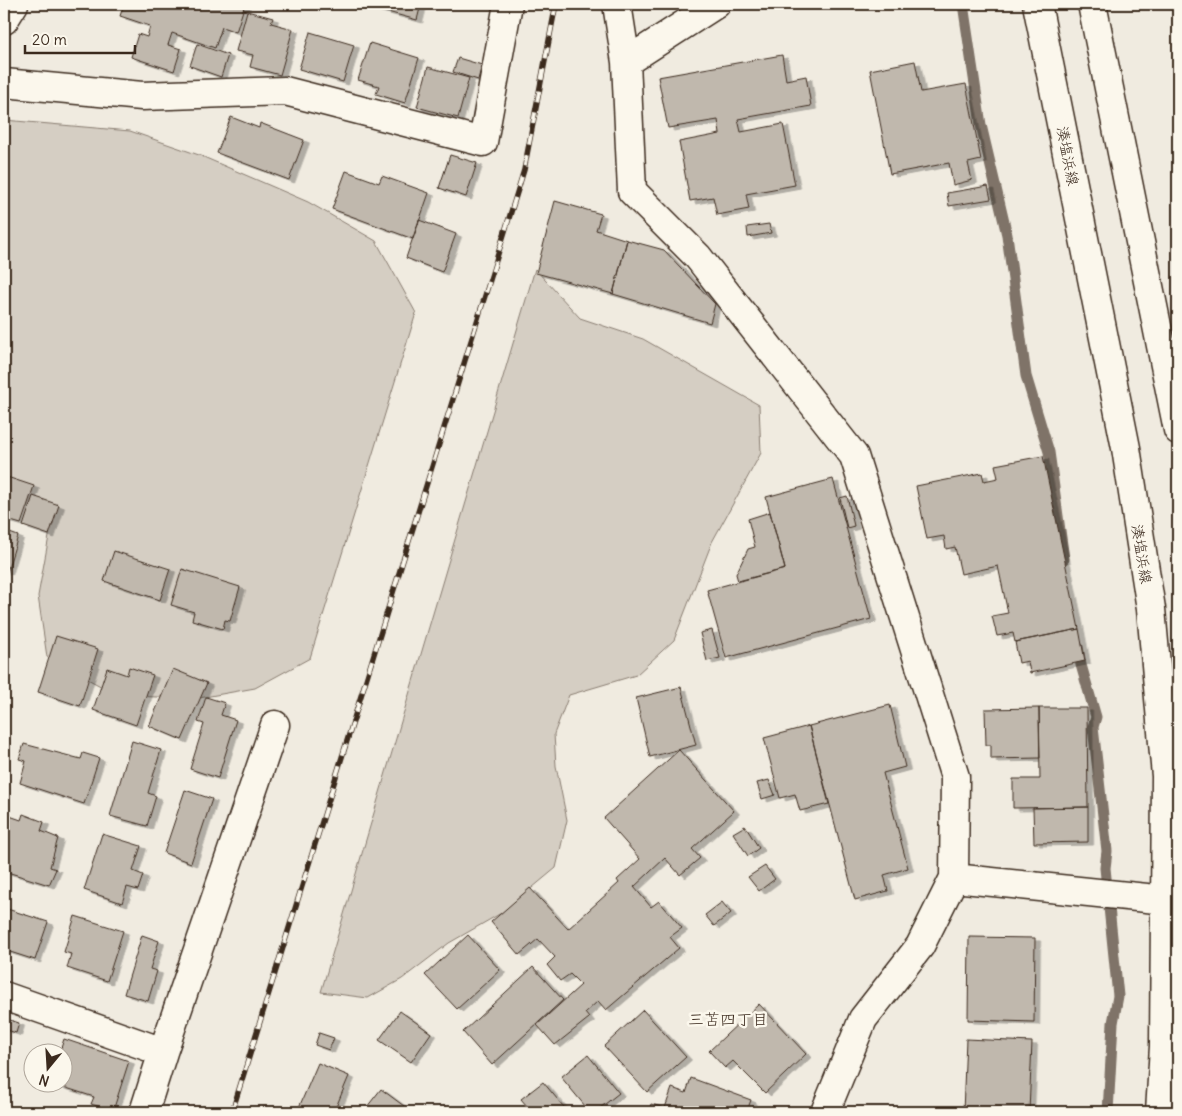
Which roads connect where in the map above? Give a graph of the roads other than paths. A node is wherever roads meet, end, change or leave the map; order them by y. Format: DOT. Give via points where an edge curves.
graph roads {
  1 [pos="14,4"];
  2 [pos="508,4"];
  3 [pos="618,4"];
  4 [pos="716,4"];
  5 [pos="1037,4"];
  6 [pos="1092,4"];
  7 [pos="4,20"];
  8 [pos="626,62"];
  9 [pos="4,83"];
  10 [pos="1178,430"];
  11 [pos="275,725"];
  12 [pos="954,878"];
  13 [pos="1166,900"];
  14 [pos="4,996"];
  15 [pos="162,1052"];
  16 [pos="144,1112"];
  17 [pos="825,1112"];
  18 [pos="1160,1112"];
  1 -- 7 [label="street"];
  2 -- 9 [label="street" via="483,142 285,91 142,96"];
  3 -- 8 [label="street"];
  4 -- 8 [label="street"];
  5 -- 13 [label="street, 湊塩浜線" via="1126,448 1151,609 1166,776"];
  6 -- 10 [label="street"];
  8 -- 12 [label="street" via="632,191 698,257 854,456 955,777"];
  11 -- 15 [label="street"];
  12 -- 13 [label="street"];
  12 -- 17 [label="street" via="920,946 863,1019"];
  13 -- 18 [label="street, 湊塩浜線"];
  14 -- 15 [label="street"];
  15 -- 16 [label="street"];
}
